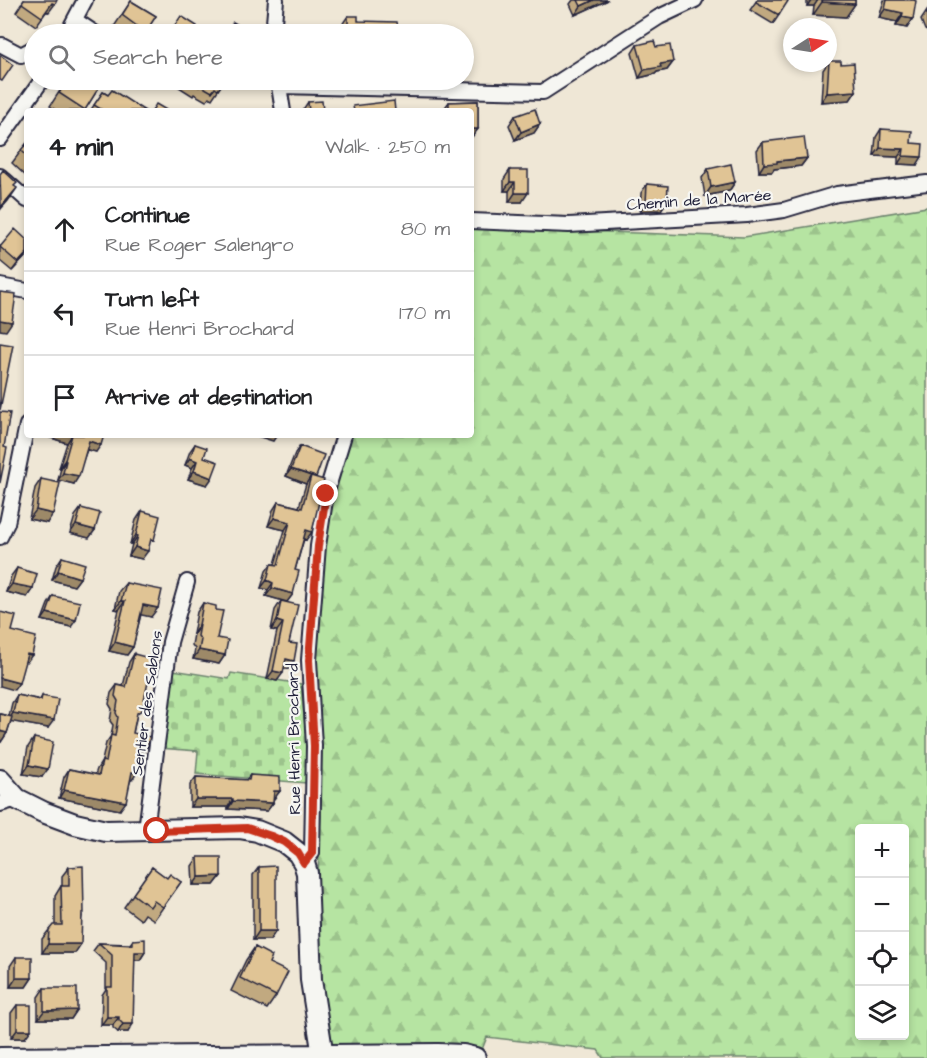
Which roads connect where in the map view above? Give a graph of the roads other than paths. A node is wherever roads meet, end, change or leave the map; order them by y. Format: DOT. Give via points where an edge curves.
graph roads {
  1 [pos="85,0"];
  2 [pos="276,0"];
  3 [pos="695,0"];
  4 [pos="71,24"];
  5 [pos="274,24"];
  6 [pos="2,45"];
  7 [pos="24,53"];
  8 [pos="35,90"];
  9 [pos="280,90"];
  10 [pos="474,90"];
  11 [pos="283,108"];
  12 [pos="0,139"];
  13 [pos="0,176"];
  14 [pos="927,183"];
  15 [pos="24,197"];
  16 [pos="474,221"];
  17 [pos="0,286"];
  18 [pos="24,290"];
  19 [pos="24,438"];
  20 [pos="343,438"];
  21 [pos="0,537"];
  22 [pos="187,582"];
  23 [pos="5,794"];
  24 [pos="146,830"];
  25 [pos="304,863"];
  26 [pos="318,1056"];
  27 [pos="0,1058"];
  28 [pos="475,1058"];
  1 -- 4 [label="street"];
  2 -- 5 [label="street"];
  3 -- 10 [label="street" via="659,17 543,92"];
  6 -- 7 [label="street"];
  8 -- 12 [label="street"];
  9 -- 11 [label="street"];
  13 -- 15 [label="street"];
  14 -- 16 [label="street, Chemin de la Marée" via="837,194 784,210 747,215 569,225"];
  17 -- 18 [label="street"];
  19 -- 21 [label="street" via="7,523"];
  20 -- 25 [label="street, Rue Henri Brochard" via="326,494 318,546 309,660 313,831 312,853"];
  22 -- 24 [label="street, Sentier des Sablons" via="170,642"];
  23 -- 24 [label="main road" via="75,824 106,831"];
  24 -- 25 [label="main road" via="247,828 284,842"];
  25 -- 26 [label="main road"];
  26 -- 27 [label="main road"];
  26 -- 28 [label="main road" via="438,1054"];
}
